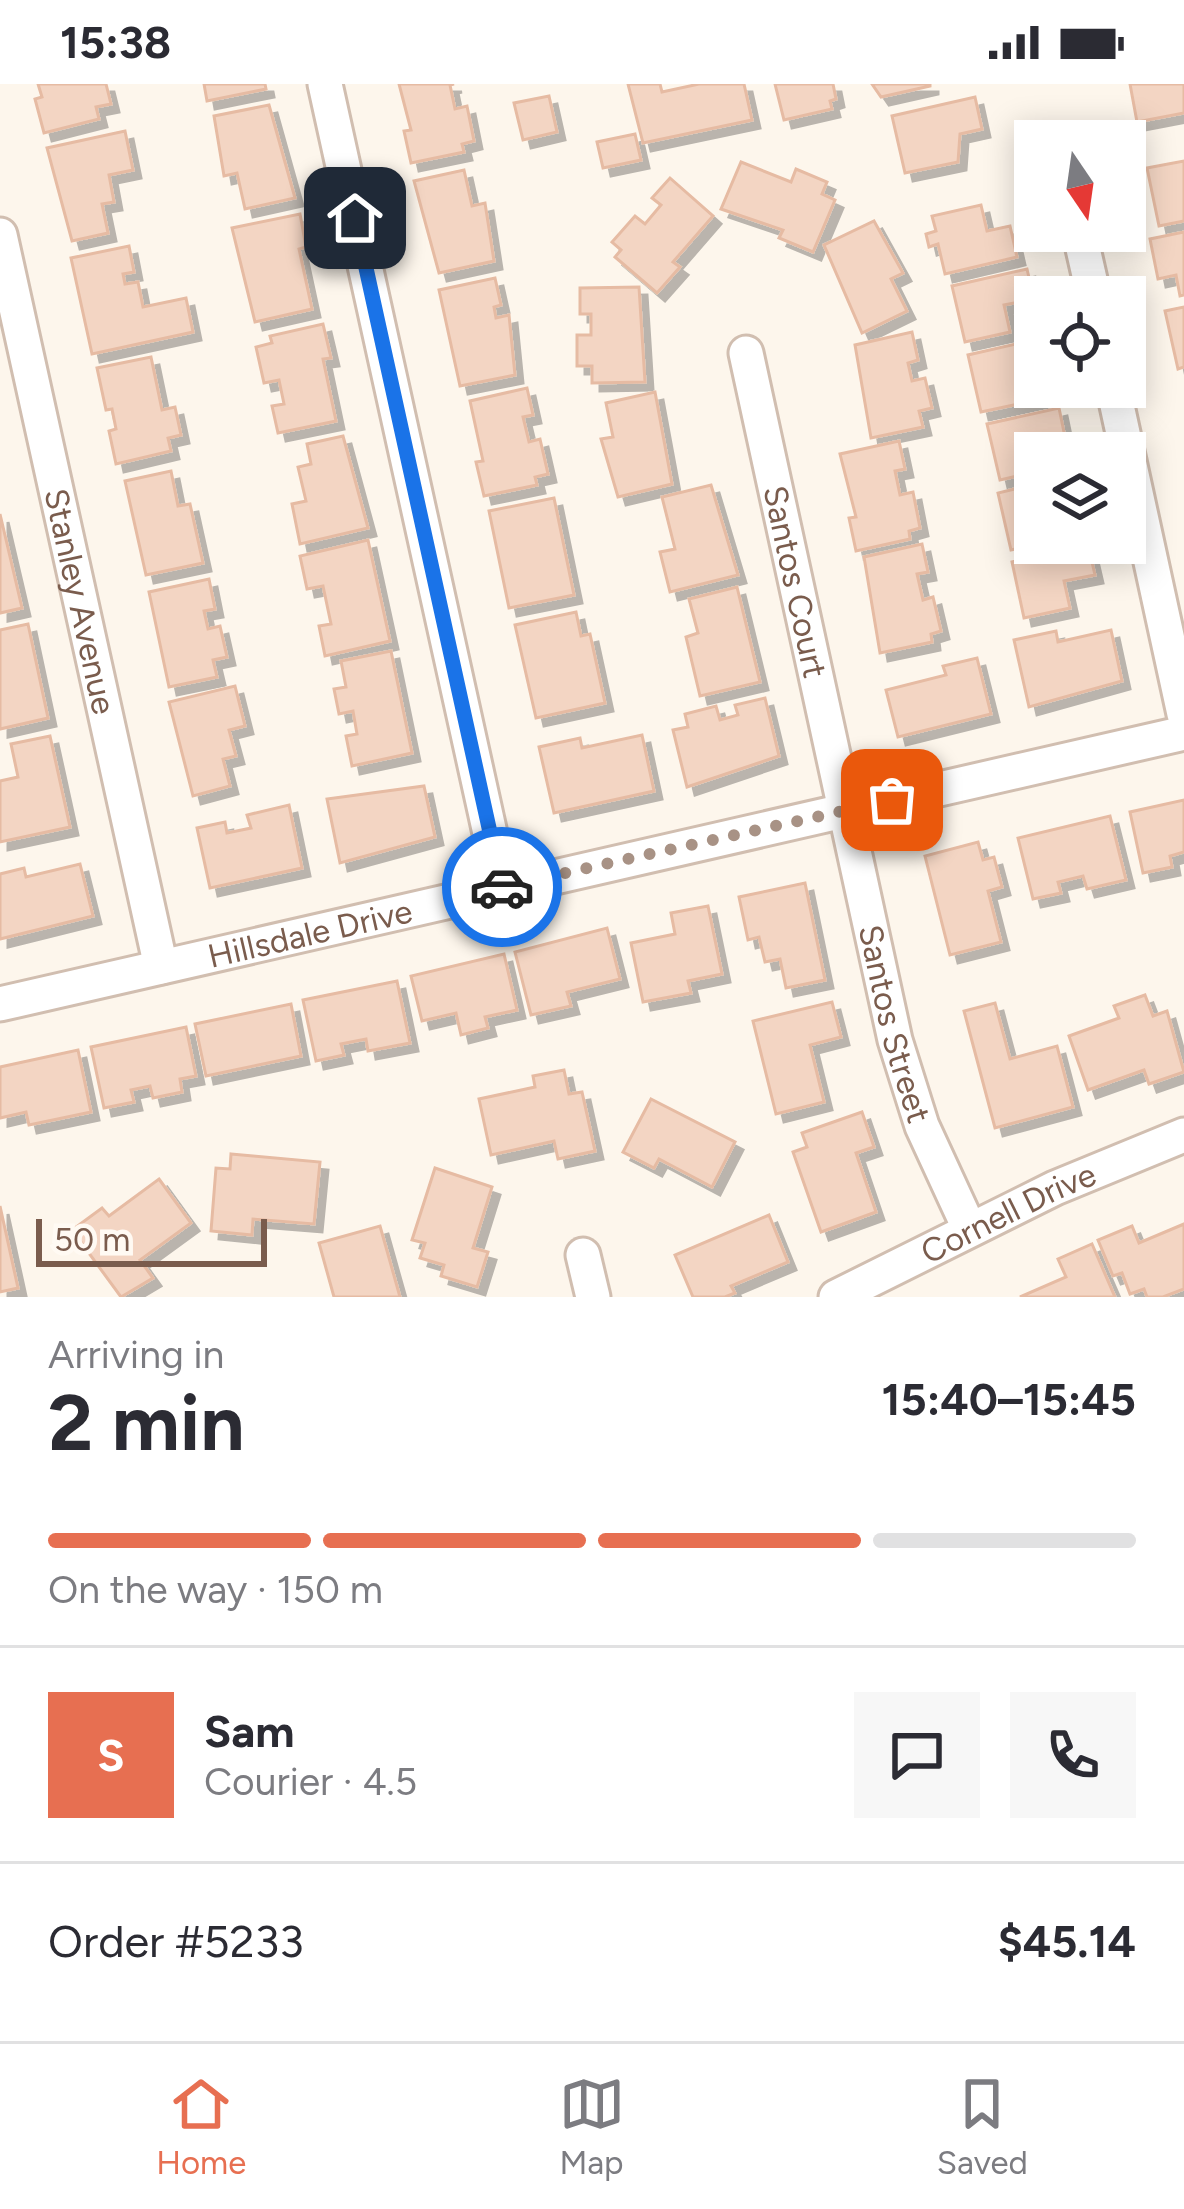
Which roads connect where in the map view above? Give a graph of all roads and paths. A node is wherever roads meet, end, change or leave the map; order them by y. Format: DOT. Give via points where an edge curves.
graph roads {
  1 [pos="326,84"];
  2 [pos="0,235"];
  3 [pos="746,353"];
  4 [pos="1118,408"];
  5 [pos="1184,714"];
  6 [pos="1184,733"];
  7 [pos="846,811"];
  8 [pos="502,888"];
  9 [pos="161,967"];
  10 [pos="0,1004"];
  11 [pos="1184,1135"];
  12 [pos="969,1228"];
  13 [pos="583,1255"];
  14 [pos="593,1297"];
  15 [pos="836,1297"];
  1 -- 8 [label="street"];
  2 -- 9 [label="street, Stanley Avenue"];
  3 -- 7 [label="street, Santos Court"];
  4 -- 5 [label="street"];
  6 -- 7 [label="street, Hillsdale Drive"];
  7 -- 8 [label="street, Hillsdale Drive"];
  7 -- 12 [label="street, Santos Street" via="904,1075"];
  8 -- 9 [label="street, Hillsdale Drive"];
  9 -- 10 [label="street, Hillsdale Drive"];
  11 -- 12 [label="street, Cornell Drive"];
  12 -- 15 [label="street, Cornell Drive"];
  13 -- 14 [label="street"];
}
